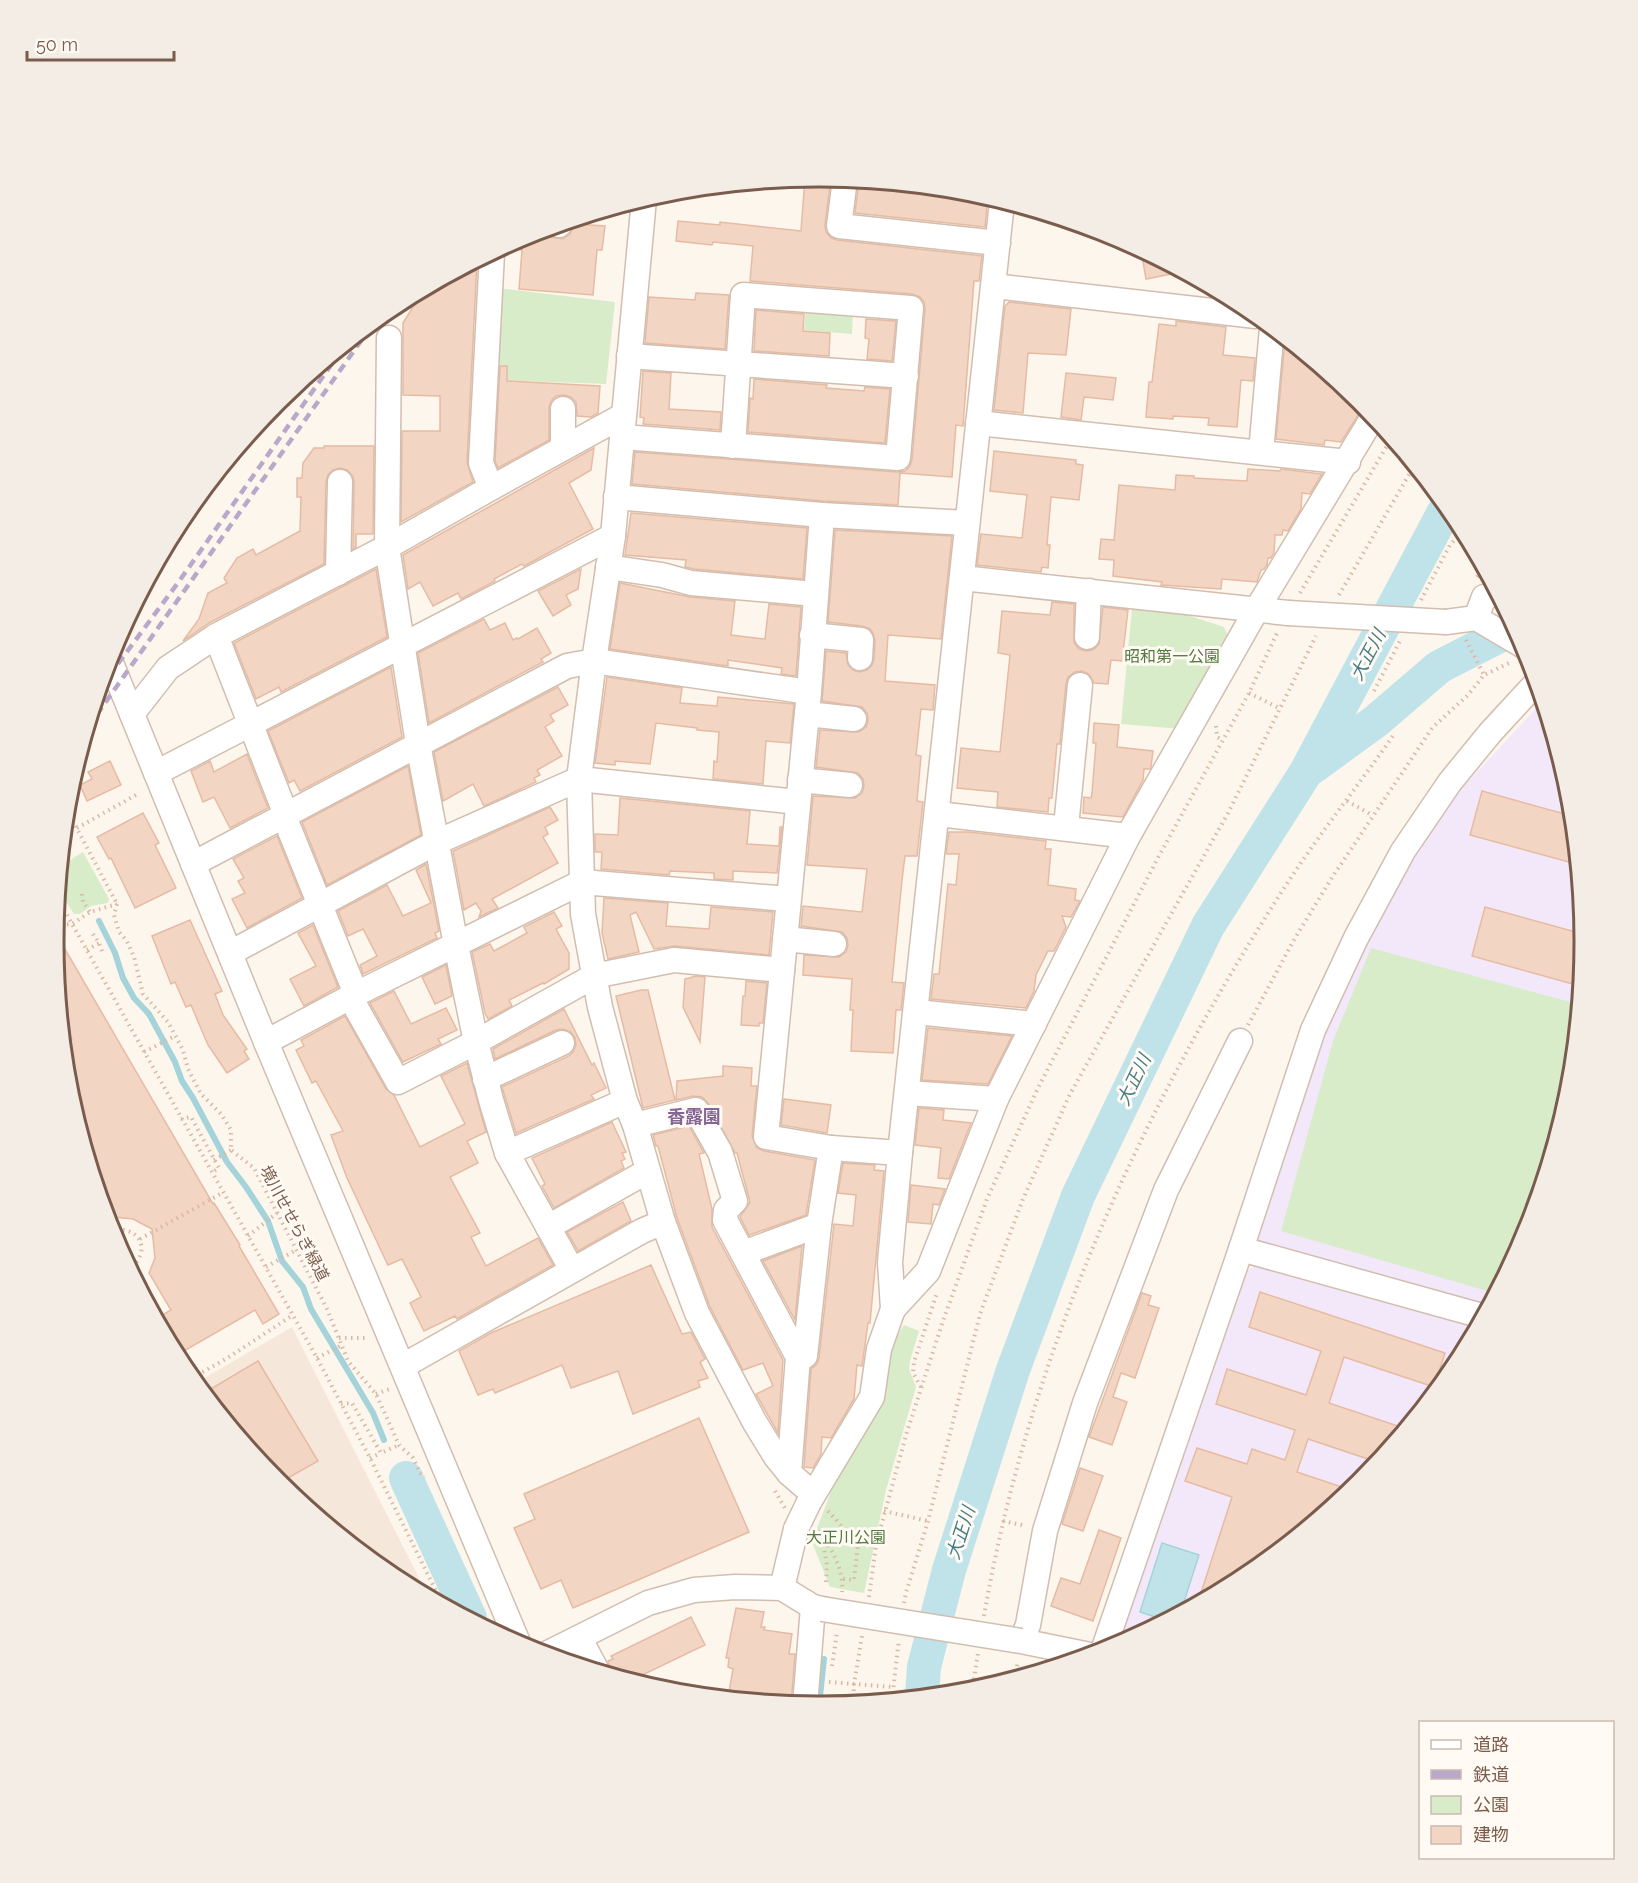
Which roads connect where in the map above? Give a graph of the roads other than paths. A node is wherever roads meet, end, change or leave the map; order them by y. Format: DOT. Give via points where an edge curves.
graph roads {
  1 [pos="843,188"];
  2 [pos="643,208"];
  3 [pos="1001,210"];
  4 [pos="998,243"];
  5 [pos="492,262"];
  6 [pos="994,286"];
  7 [pos="1238,314"];
  8 [pos="389,338"];
  9 [pos="1271,338"];
  10 [pos="629,356"];
  11 [pos="739,364"];
  12 [pos="906,376"];
  13 [pos="563,409"];
  14 [pos="978,423"];
  15 [pos="1369,425"];
  16 [pos="623,426"];
  17 [pos="734,446"];
  18 [pos="563,448"];
  19 [pos="1261,452"];
  20 [pos="1348,462"];
  21 [pos="340,482"];
  22 [pos="491,488"];
  23 [pos="616,497"];
  24 [pos="822,515"];
  25 [pos="967,523"];
  26 [pos="613,536"];
  27 [pos="387,547"];
  28 [pos="608,567"];
  29 [pos="338,573"];
  30 [pos="962,578"];
  31 [pos="1089,591"];
  32 [pos="815,594"];
  33 [pos="1489,596"];
  34 [pos="1257,609"];
  35 [pos="1470,628"];
  36 [pos="812,635"];
  37 [pos="216,636"];
  38 [pos="1087,637"];
  39 [pos="402,646"];
  40 [pos="1515,650"];
  41 [pos="860,658"];
  42 [pos="594,661"];
  43 [pos="115,671"];
  44 [pos="1530,690"];
  45 [pos="1086,696"];
  46 [pos="808,703"];
  47 [pos="132,714"];
  48 [pos="854,718"];
  49 [pos="250,724"];
  50 [pos="418,744"];
  51 [pos="156,773"];
  52 [pos="579,779"];
  53 [pos="850,785"];
  54 [pos="799,790"];
  55 [pos="938,814"];
  56 [pos="284,816"];
  57 [pos="1066,827"];
  58 [pos="1128,836"];
  59 [pos="437,842"];
  60 [pos="193,864"];
  61 [pos="582,882"];
  62 [pos="788,899"];
  63 [pos="319,906"];
  64 [pos="784,939"];
  65 [pos="834,944"];
  66 [pos="456,945"];
  67 [pos="230,953"];
  68 [pos="782,970"];
  69 [pos="594,976"];
  70 [pos="356,994"];
  71 [pos="916,1012"];
  72 [pos="1034,1024"];
  73 [pos="1240,1041"];
  74 [pos="266,1042"];
  75 [pos="476,1042"];
  76 [pos="562,1043"];
  77 [pos="485,1079"];
  78 [pos="907,1093"];
  79 [pos="996,1099"];
  80 [pos="625,1101"];
  81 [pos="635,1125"];
  82 [pos="831,1148"];
  83 [pos="507,1153"];
  84 [pos="900,1153"];
  85 [pos="648,1171"];
  86 [pos="663,1222"];
  87 [pos="819,1225"];
  88 [pos="548,1227"];
  89 [pos="1241,1249"];
  90 [pos="742,1253"];
  91 [pos="572,1270"];
  92 [pos="894,1309"];
  93 [pos="1475,1314"];
  94 [pos="798,1357"];
  95 [pos="400,1376"];
  96 [pos="789,1473"];
  97 [pos="815,1501"];
  98 [pos="782,1588"];
  99 [pos="818,1608"];
  100 [pos="513,1631"];
  101 [pos="580,1639"];
  102 [pos="1106,1640"];
  103 [pos="1021,1641"];
  104 [pos="557,1649"];
  105 [pos="1074,1652"];
  106 [pos="591,1661"];
  107 [pos="807,1696"];
  1 -- 4 [label="street" via="839,226"];
  2 -- 10 [label="street"];
  3 -- 4 [label="street"];
  4 -- 6 [label="street"];
  5 -- 22 [label="street" via="481,464"];
  6 -- 7 [label="street"];
  6 -- 14 [label="street"];
  8 -- 27 [label="street"];
  9 -- 19 [label="street"];
  10 -- 11 [label="street"];
  10 -- 16 [label="street"];
  11 -- 12 [label="street"];
  11 -- 12 [label="street" via="743,295 911,308"];
  11 -- 17 [label="street"];
  12 -- 17 [label="street" via="898,459"];
  13 -- 18 [label="street"];
  14 -- 19 [label="street"];
  14 -- 25 [label="street"];
  15 -- 20 [label="street"];
  16 -- 17 [label="street"];
  16 -- 18 [label="street"];
  16 -- 23 [label="street"];
  18 -- 22 [label="street"];
  19 -- 20 [label="street"];
  20 -- 34 [label="street"];
  21 -- 29 [label="street"];
  22 -- 27 [label="street"];
  23 -- 24 [label="street"];
  23 -- 26 [label="street"];
  24 -- 25 [label="street"];
  24 -- 32 [label="street"];
  25 -- 30 [label="street"];
  26 -- 28 [label="street"];
  26 -- 39 [label="street"];
  27 -- 29 [label="street"];
  27 -- 39 [label="street"];
  28 -- 32 [label="street" via="691,583"];
  28 -- 42 [label="street"];
  29 -- 37 [label="street"];
  30 -- 31 [label="street"];
  30 -- 55 [label="street"];
  31 -- 34 [label="street"];
  31 -- 38 [label="street"];
  32 -- 36 [label="street"];
  33 -- 35 [label="street" via="1484,597"];
  34 -- 35 [label="street, bridge" via="1446,622"];
  34 -- 58 [label="street"];
  35 -- 40 [label="street"];
  36 -- 41 [label="street" via="861,640"];
  36 -- 46 [label="street"];
  37 -- 47 [label="street" via="168,668"];
  37 -- 49 [label="street"];
  39 -- 49 [label="street"];
  39 -- 50 [label="street"];
  42 -- 46 [label="street"];
  42 -- 50 [label="street" via="567,666"];
  42 -- 52 [label="street"];
  43 -- 47 [label="street"];
  44 -- 89 [label="street" via="1450,782 1403,851 1356,939 1313,1030"];
  45 -- 57 [label="street"];
  46 -- 48 [label="street"];
  46 -- 54 [label="street"];
  47 -- 51 [label="street"];
  49 -- 51 [label="street"];
  49 -- 56 [label="street"];
  50 -- 56 [label="street"];
  50 -- 59 [label="street"];
  51 -- 60 [label="street"];
  52 -- 54 [label="street"];
  52 -- 59 [label="street"];
  52 -- 61 [label="street"];
  53 -- 54 [label="street"];
  54 -- 62 [label="street"];
  55 -- 57 [label="street"];
  55 -- 71 [label="street"];
  56 -- 60 [label="street"];
  56 -- 63 [label="street"];
  57 -- 58 [label="street"];
  58 -- 72 [label="street"];
  59 -- 63 [label="street"];
  59 -- 66 [label="street"];
  60 -- 67 [label="street"];
  61 -- 62 [label="street"];
  61 -- 66 [label="street"];
  61 -- 69 [label="street" via="583,914"];
  62 -- 64 [label="street"];
  63 -- 67 [label="street"];
  63 -- 70 [label="street"];
  64 -- 65 [label="street"];
  64 -- 68 [label="street"];
  66 -- 70 [label="street"];
  66 -- 75 [label="street"];
  67 -- 74 [label="street"];
  68 -- 69 [label="street" via="674,960"];
  68 -- 82 [label="street" via="766,1137"];
  69 -- 75 [label="street"];
  69 -- 80 [label="street"];
  70 -- 74 [label="street"];
  70 -- 75 [label="street" via="354,1004 398,1082"];
  71 -- 72 [label="street"];
  71 -- 78 [label="street"];
  72 -- 79 [label="street"];
  73 -- 103 [label="street" via="1166,1190 1085,1403 1045,1531 1028,1625"];
  74 -- 95 [label="street"];
  75 -- 77 [label="street"];
  76 -- 77 [label="street"];
  77 -- 83 [label="street"];
  78 -- 79 [label="street"];
  78 -- 84 [label="street"];
  79 -- 92 [label="street" via="928,1271"];
  80 -- 81 [label="street"];
  80 -- 83 [label="street"];
  81 -- 85 [label="street"];
  81 -- 90 [label="street" via="696,1110 720,1152 735,1202 726,1210 725,1220"];
  82 -- 84 [label="street"];
  82 -- 87 [label="street"];
  83 -- 88 [label="street"];
  84 -- 92 [label="street" via="890,1262"];
  85 -- 86 [label="street"];
  85 -- 88 [label="street"];
  86 -- 91 [label="street"];
  86 -- 96 [label="street" via="697,1313 754,1421"];
  87 -- 90 [label="street"];
  87 -- 94 [label="street" via="805,1356"];
  88 -- 91 [label="street"];
  89 -- 93 [label="street"];
  89 -- 102 [label="street"];
  90 -- 94 [label="street"];
  91 -- 95 [label="street"];
  92 -- 97 [label="street" via="879,1350 872,1396"];
  94 -- 96 [label="street"];
  95 -- 100 [label="street"];
  96 -- 97 [label="street"];
  97 -- 98 [label="street, bridge" via="796,1529"];
  98 -- 99 [label="street"];
  98 -- 101 [label="street" via="694,1590 648,1603"];
  99 -- 103 [label="street, bridge" via="867,1607"];
  99 -- 107 [label="street"];
  101 -- 104 [label="street"];
  101 -- 106 [label="street"];
  103 -- 105 [label="street"];
}
